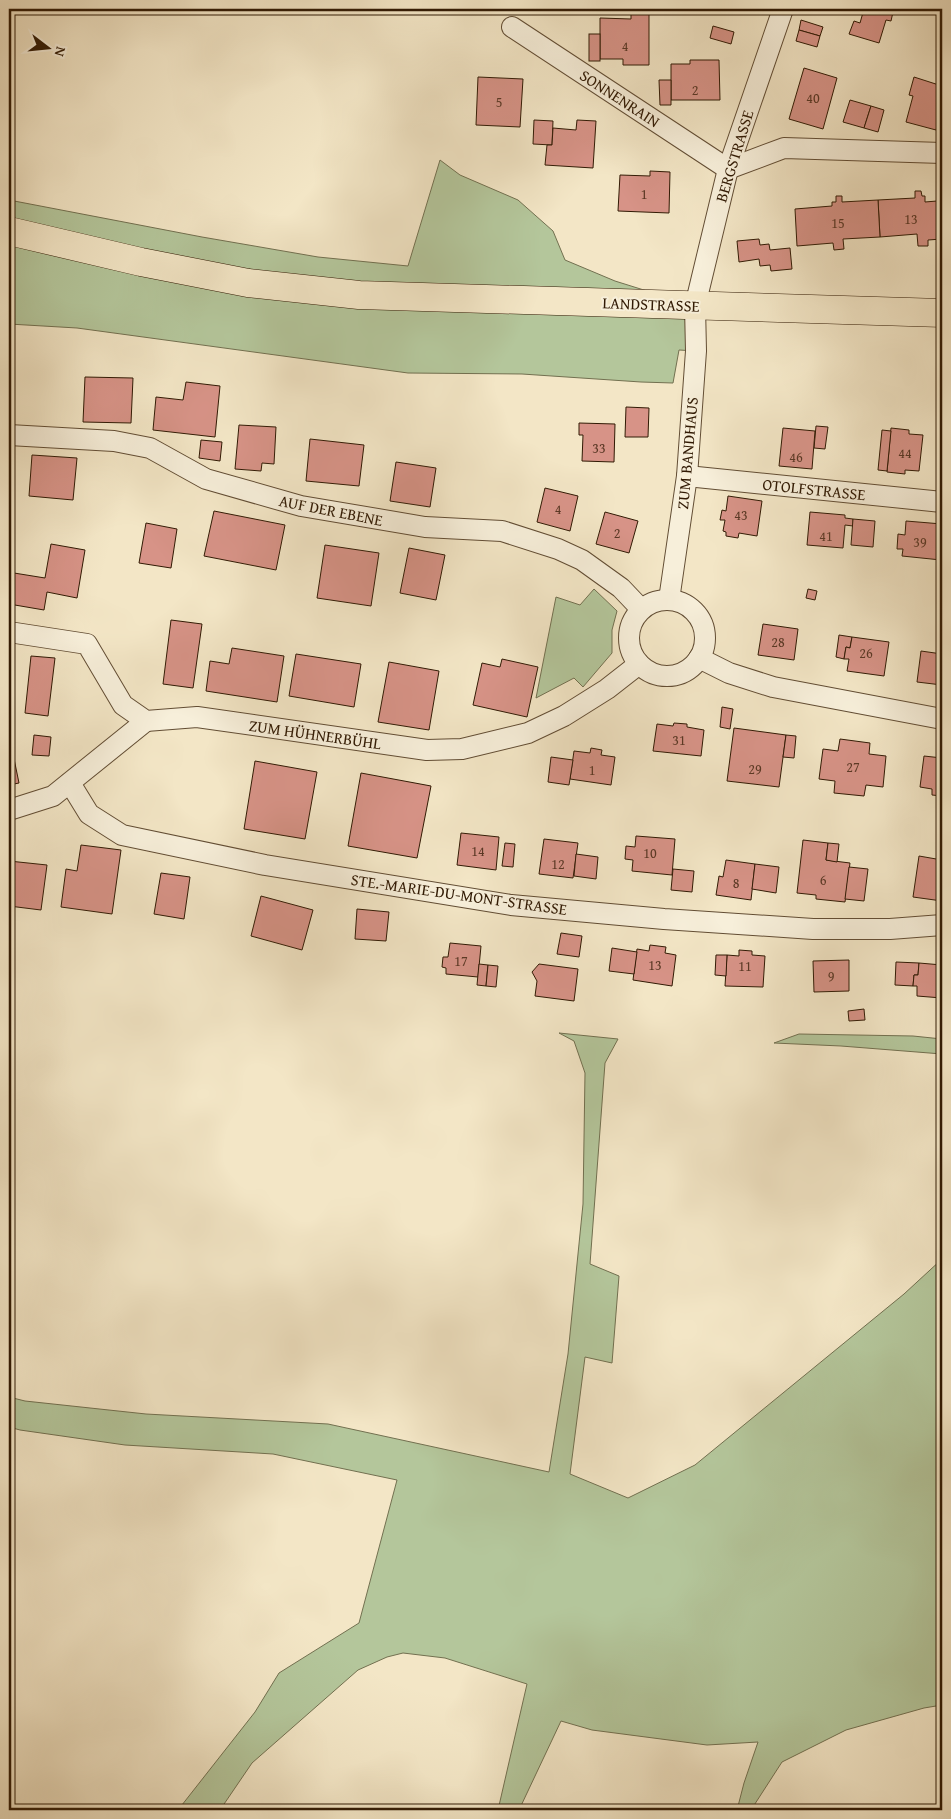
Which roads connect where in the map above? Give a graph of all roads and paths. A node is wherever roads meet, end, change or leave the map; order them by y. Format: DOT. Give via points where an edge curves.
graph roads {
  1 [pos="783,9"];
  2 [pos="512,27"];
  3 [pos="942,153"];
  4 [pos="728,169"];
  5 [pos="9,231"];
  6 [pos="695,306"];
  7 [pos="942,313"];
  8 [pos="9,435"];
  9 [pos="687,476"];
  10 [pos="942,502"];
  11 [pos="669,600"];
  12 [pos="642,610"];
  13 [pos="9,632"];
  14 [pos="699,658"];
  15 [pos="639,664"];
  16 [pos="942,719"];
  17 [pos="146,721"];
  18 [pos="70,783"];
  19 [pos="9,810"];
  20 [pos="942,925"];
  1 -- 4 [label="street, BERGSTRASSE"];
  2 -- 4 [label="street, SONNENRAIN"];
  3 -- 4 [label="street" via="784,148"];
  4 -- 6 [label="street, BERGSTRASSE"];
  5 -- 6 [label="main road, LANDSTRASSE" via="248,283 359,295"];
  6 -- 7 [label="main road, LANDSTRASSE"];
  6 -- 9 [label="street, ZUM BANDHAUS" via="696,351"];
  8 -- 12 [label="street, AUF DER EBENE" via="114,441 150,448 206,479 301,506 425,527 502,531 582,560 621,588"];
  9 -- 10 [label="street, OTOLFSTRASSE"];
  9 -- 11 [label="street, ZUM BANDHAUS"];
  11 -- 12 [label="street" via="650,604"];
  11 -- 14 [label="street" via="682,602 700,620 704,645"];
  12 -- 15 [label="street" via="631,626 629,636"];
  13 -- 17 [label="street" via="87,644 123,705"];
  14 -- 15 [label="street" via="687,669 671,675 659,675"];
  14 -- 16 [label="street" via="729,673 773,687"];
  15 -- 17 [label="street, ZUM HÜHNERBÜHL" via="607,689 528,733 462,749 427,750 197,717"];
  17 -- 18 [label="street"];
  18 -- 19 [label="street" via="53,796"];
  18 -- 20 [label="street, STE.-MARIE-DU-MONT-STRASSE" via="90,814 122,836 265,865 511,905 664,919 813,929"];
}
